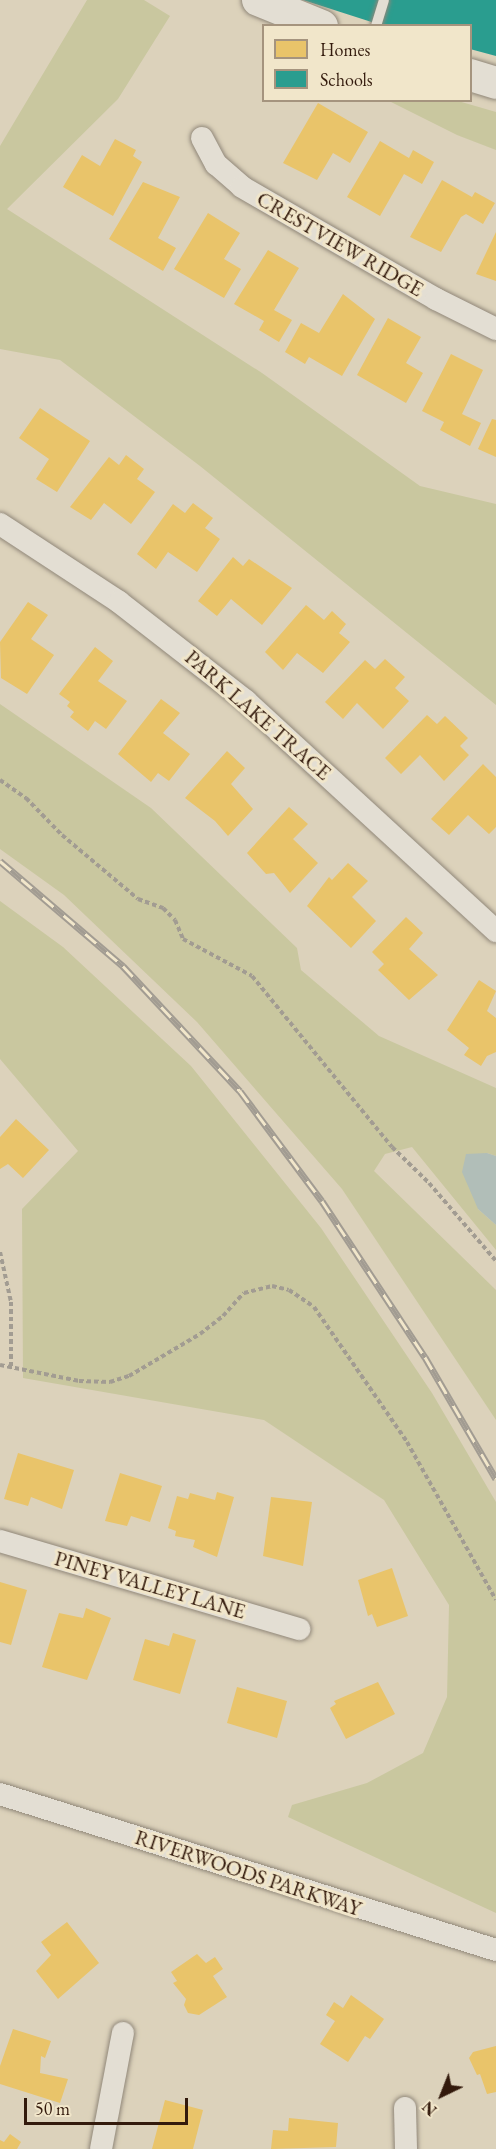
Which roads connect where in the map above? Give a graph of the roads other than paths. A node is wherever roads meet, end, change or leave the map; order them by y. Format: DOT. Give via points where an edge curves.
graph roads {
  1 [pos="258,0"];
  2 [pos="384,0"];
  3 [pos="317,24"];
  4 [pos="377,24"];
  5 [pos="472,75"];
  6 [pos="496,83"];
  7 [pos="202,138"];
  8 [pos="496,329"];
  9 [pos="0,524"];
  10 [pos="496,931"];
  11 [pos="0,1541"];
  12 [pos="299,1629"];
  13 [pos="0,1794"];
  14 [pos="496,1950"];
  15 [pos="123,2033"];
  16 [pos="405,2108"];
  17 [pos="101,2149"];
  18 [pos="406,2149"];
  1 -- 3 [label="main road"];
  2 -- 4 [label="lane"];
  5 -- 6 [label="main road"];
  7 -- 8 [label="street, CRESTVIEW RIDGE" via="216,164 242,187 436,299"];
  9 -- 10 [label="street, PARK LAKE TRACE" via="119,602 246,701"];
  11 -- 12 [label="street, PINEY VALLEY LANE"];
  13 -- 14 [label="street, RIVERWOODS PARKWAY"];
  15 -- 17 [label="street"];
  16 -- 18 [label="street"];
}
